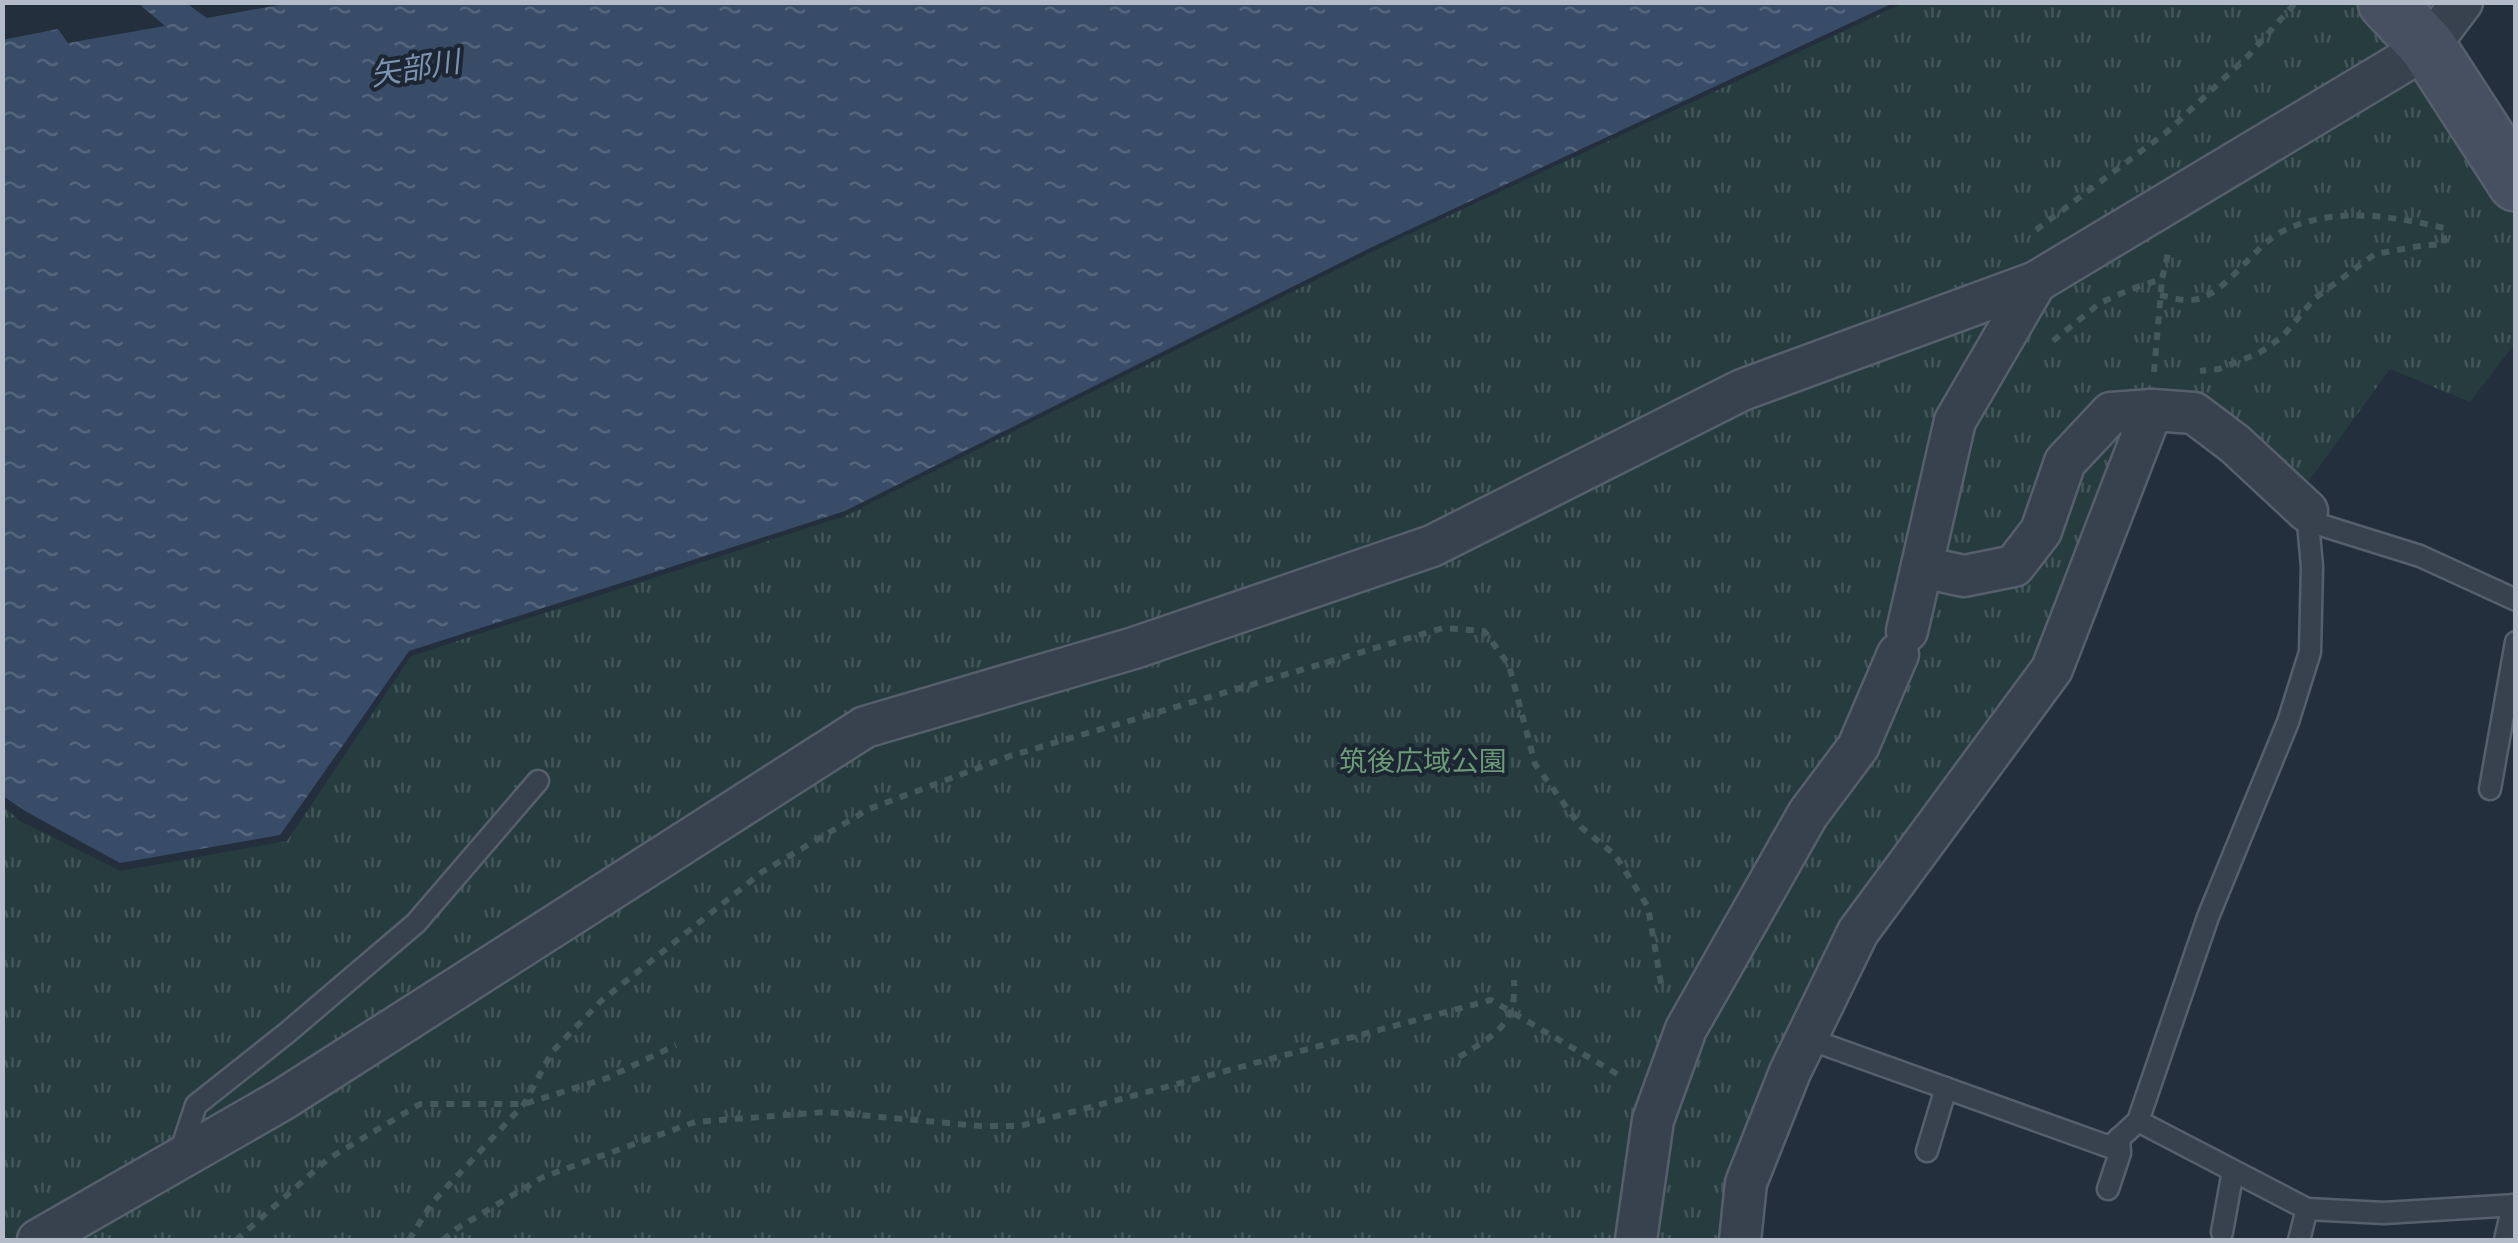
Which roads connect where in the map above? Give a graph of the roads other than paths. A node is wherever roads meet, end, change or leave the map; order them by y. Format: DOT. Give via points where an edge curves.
graph roads {
  1 [pos="2386,2"];
  2 [pos="2462,2"];
  3 [pos="2428,47"];
  4 [pos="2516,183"];
  5 [pos="2036,282"];
  6 [pos="2160,392"];
  7 [pos="2308,516"];
  8 [pos="1922,567"];
  9 [pos="2516,600"];
  10 [pos="2516,642"];
  11 [pos="538,781"];
  12 [pos="2490,789"];
  13 [pos="1806,1038"];
  14 [pos="1946,1088"];
  15 [pos="2138,1121"];
  16 [pos="2119,1138"];
  17 [pos="1927,1151"];
  18 [pos="178,1159"];
  19 [pos="2234,1171"];
  20 [pos="2108,1189"];
  21 [pos="2514,1205"];
  22 [pos="2308,1210"];
  23 [pos="2222,1232"];
  24 [pos="38,1240"];
  25 [pos="1636,1240"];
  26 [pos="1740,1240"];
  27 [pos="2299,1240"];
  28 [pos="2504,1240"];
  1 -- 3 [label="main road"];
  2 -- 3 [label="street"];
  3 -- 4 [label="main road"];
  3 -- 5 [label="street"];
  5 -- 8 [label="street" via="1956,421"];
  5 -- 18 [label="street" via="1742,390 1432,546 1134,648 865,727 282,1100"];
  6 -- 7 [label="street" via="2236,444"];
  6 -- 8 [label="street" via="2111,414 2066,462 2042,531 2014,566 1964,576"];
  6 -- 13 [label="street" via="2052,669 1858,932"];
  7 -- 9 [label="lane"];
  7 -- 15 [label="lane" via="2310,652"];
  8 -- 25 [label="street" via="1903,642 1858,746 1808,814 1686,1028 1653,1120"];
  10 -- 12 [label="lane"];
  11 -- 18 [label="lane" via="416,923 196,1106"];
  13 -- 14 [label="lane"];
  13 -- 26 [label="street" via="1746,1183"];
  14 -- 16 [label="lane" via="2110,1147"];
  14 -- 17 [label="lane"];
  15 -- 16 [label="lane"];
  15 -- 19 [label="lane"];
  16 -- 20 [label="lane"];
  18 -- 24 [label="street"];
  19 -- 22 [label="lane"];
  19 -- 23 [label="lane"];
  21 -- 22 [label="lane"];
  21 -- 28 [label="lane"];
  22 -- 27 [label="lane"];
}
